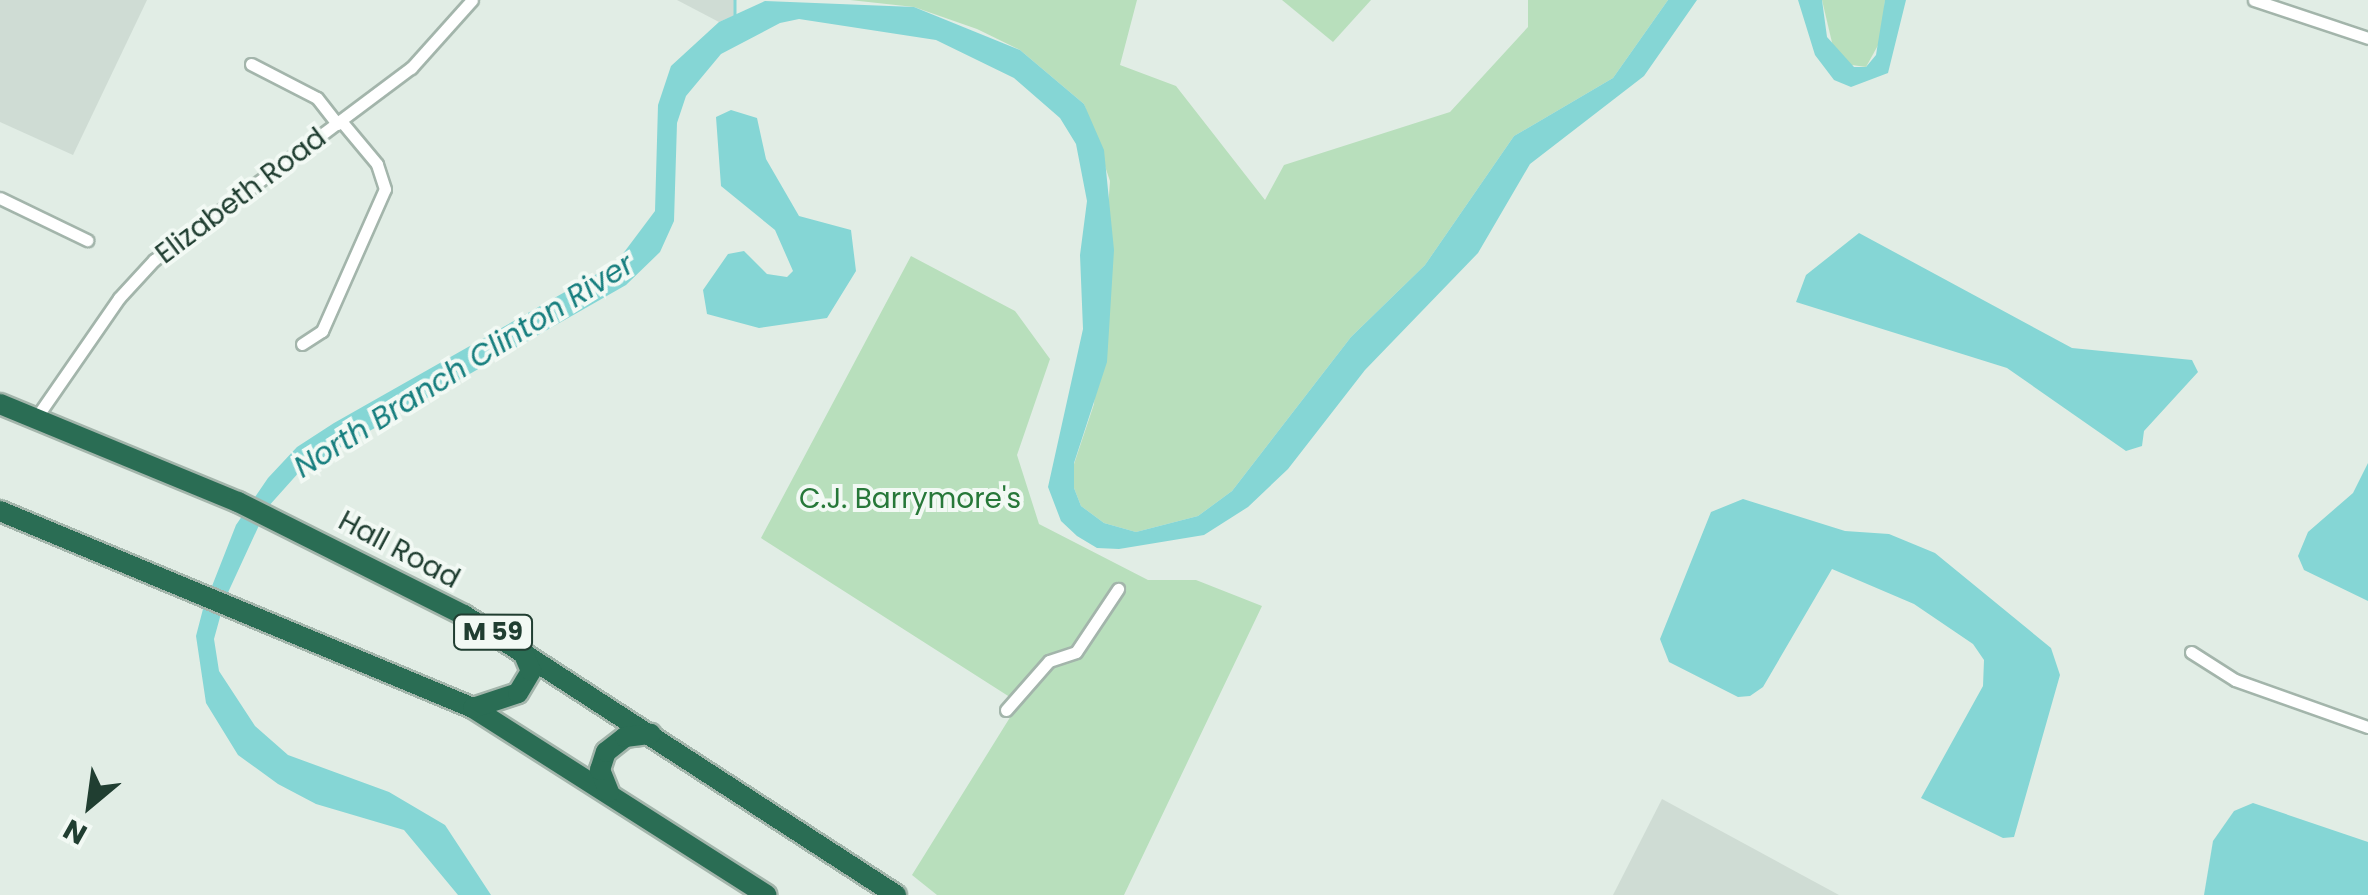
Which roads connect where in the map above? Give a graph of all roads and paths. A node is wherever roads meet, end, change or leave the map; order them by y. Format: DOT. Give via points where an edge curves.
graph roads {
  1 [pos="472,0"];
  2 [pos="2254,0"];
  3 [pos="2368,38"];
  4 [pos="251,64"];
  5 [pos="339,122"];
  6 [pos="0,198"];
  7 [pos="86,240"];
  8 [pos="302,344"];
  9 [pos="0,404"];
  10 [pos="36,418"];
  11 [pos="0,511"];
  12 [pos="1118,589"];
  13 [pos="518,646"];
  14 [pos="2191,652"];
  15 [pos="473,708"];
  16 [pos="1006,710"];
  17 [pos="2368,728"];
  18 [pos="652,734"];
  19 [pos="608,792"];
  20 [pos="766,895"];
  21 [pos="896,895"];
  1 -- 5 [label="street, Elizabeth Road" via="432,49"];
  2 -- 3 [label="street"];
  4 -- 5 [label="street" via="317,98"];
  5 -- 8 [label="street" via="377,164 385,189 322,331"];
  5 -- 10 [label="street, Elizabeth Road" via="154,260 119,298"];
  6 -- 7 [label="street"];
  9 -- 10 [label="highway, Hall Road / M 59"];
  10 -- 13 [label="highway, Hall Road / M 59" via="327,542"];
  11 -- 15 [label="highway"];
  12 -- 16 [label="street" via="1080,647 1049,661"];
  13 -- 15 [label="highway" via="530,662 526,683 507,700"];
  13 -- 18 [label="highway, Hall Road / M 59"];
  14 -- 17 [label="street" via="2236,680"];
  15 -- 19 [label="highway"];
  18 -- 19 [label="highway" via="625,737 606,752 600,770"];
  18 -- 21 [label="highway, Hall Road / M 59"];
  19 -- 20 [label="highway"];
}
